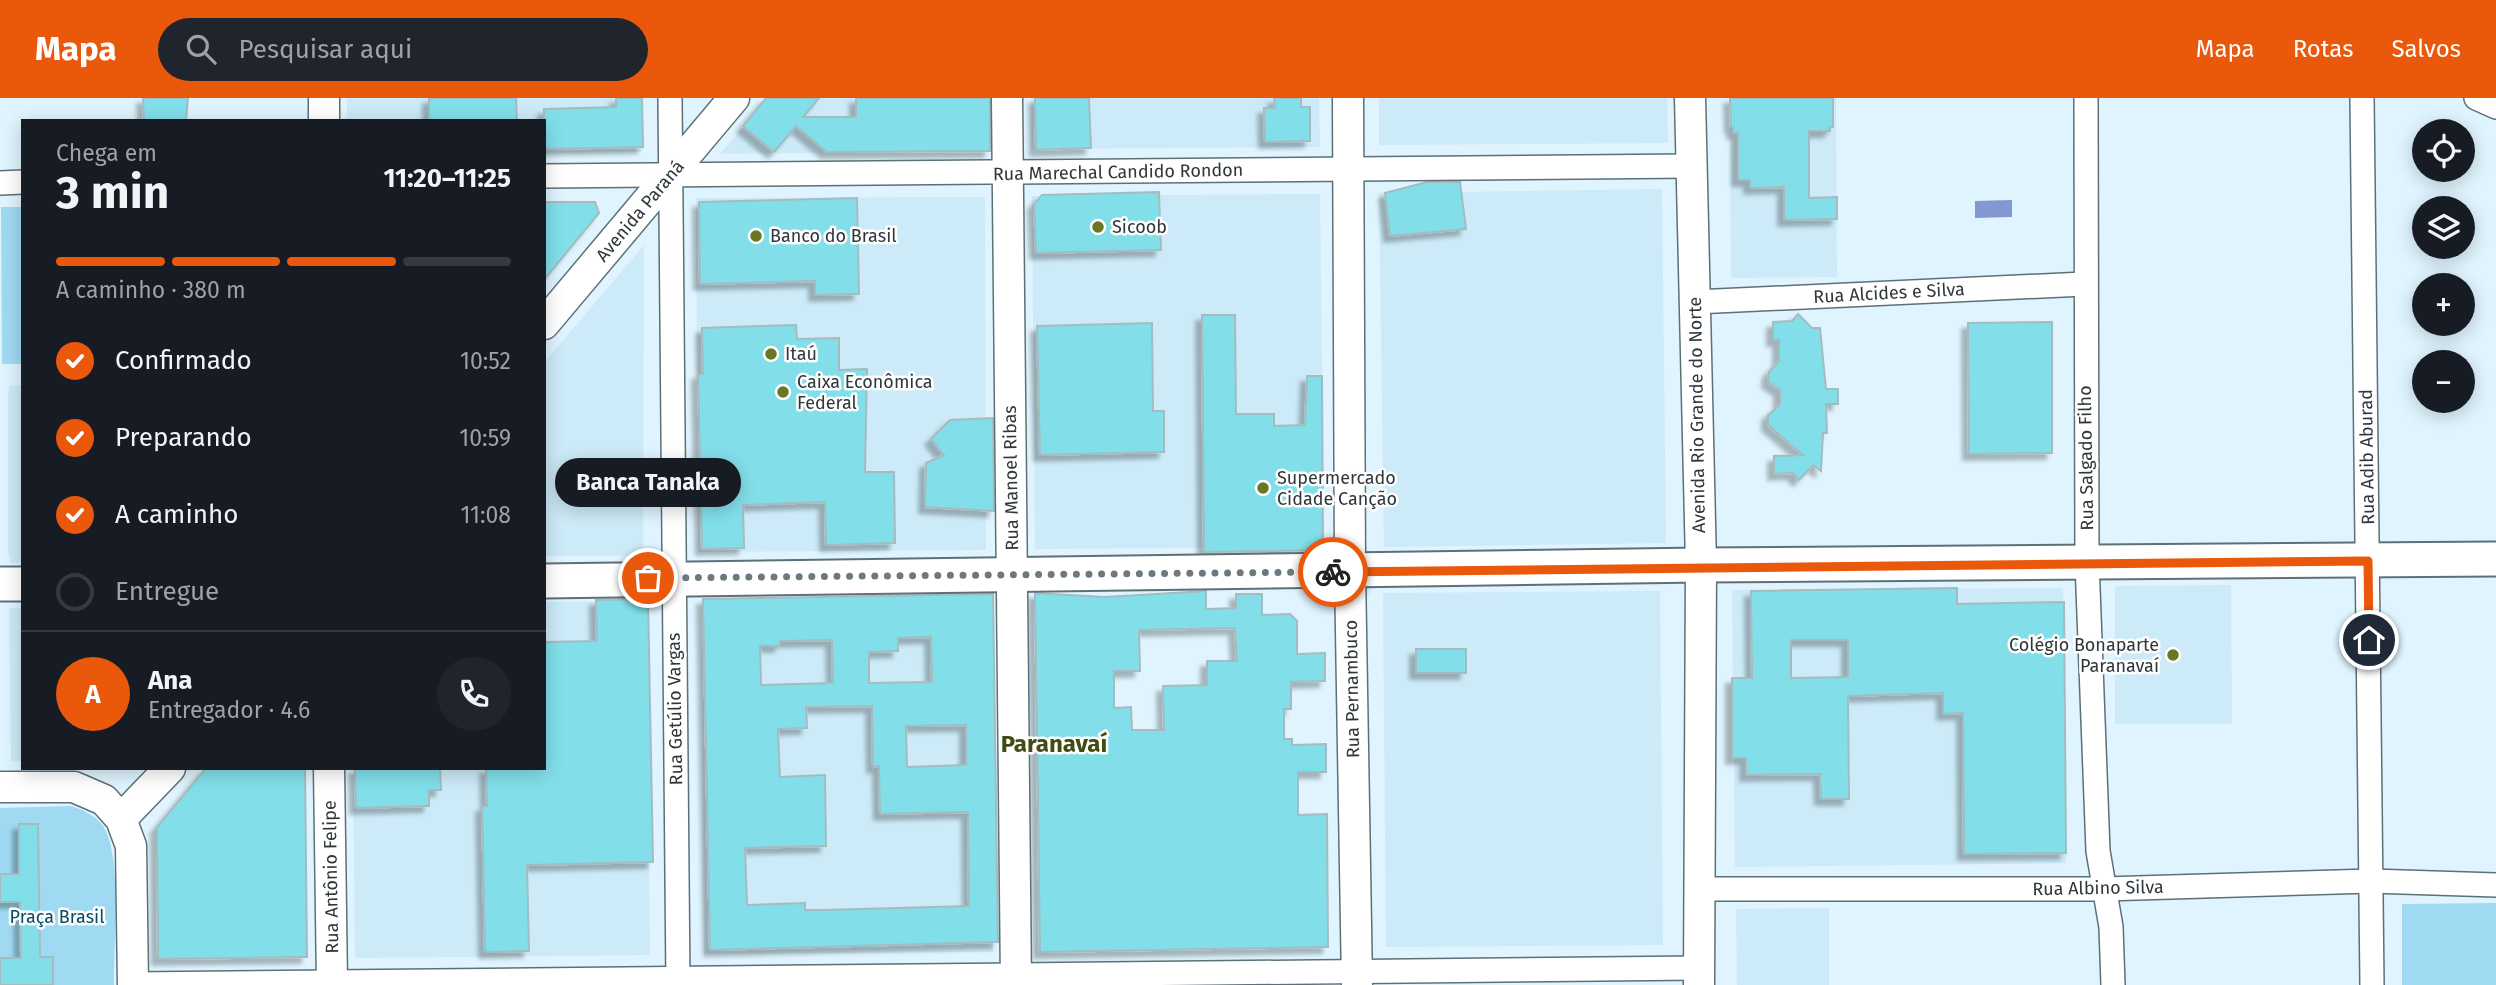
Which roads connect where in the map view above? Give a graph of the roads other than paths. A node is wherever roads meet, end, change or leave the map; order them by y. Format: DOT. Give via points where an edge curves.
graph roads {
  1 [pos="324,98"];
  2 [pos="670,98"];
  3 [pos="734,98"];
  4 [pos="1007,98"];
  5 [pos="1348,98"];
  6 [pos="1690,98"];
  7 [pos="2086,98"];
  8 [pos="2362,98"];
  9 [pos="2476,98"];
  10 [pos="2496,107"];
  11 [pos="324,119"];
  12 [pos="1692,166"];
  13 [pos="1349,168"];
  14 [pos="1008,173"];
  15 [pos="671,175"];
  16 [pos="546,176"];
  17 [pos="21,182"];
  18 [pos="0,183"];
  19 [pos="2084,284"];
  20 [pos="1695,302"];
  21 [pos="546,322"];
  22 [pos="2496,559"];
  23 [pos="2368,561"];
  24 [pos="2087,562"];
  25 [pos="1701,565"];
  26 [pos="1350,572"];
  27 [pos="1012,575"];
  28 [pos="674,578"];
  29 [pos="546,581"];
  30 [pos="21,583"];
  31 [pos="0,584"];
  32 [pos="168,770"];
  33 [pos="329,770"];
  34 [pos="0,787"];
  35 [pos="121,820"];
  36 [pos="2371,881"];
  37 [pos="2496,885"];
  38 [pos="1699,889"];
  39 [pos="2104,889"];
  40 [pos="1699,977"];
  41 [pos="1357,978"];
  42 [pos="1016,980"];
  43 [pos="678,982"];
  44 [pos="332,983"];
  45 [pos="133,984"];
  46 [pos="2113,985"];
  47 [pos="2372,985"];
  1 -- 11 [label="street"];
  2 -- 15 [label="street, Rua Getúlio Vargas"];
  3 -- 15 [label="street, Avenida Paraná"];
  4 -- 14 [label="street, Rua Manoel Ribas"];
  5 -- 13 [label="street, Rua Pernambuco"];
  6 -- 12 [label="street, Avenida Rio Grande do Norte"];
  7 -- 19 [label="street, Rua Salgado Filho"];
  8 -- 23 [label="street, Rua Adib Aburad"];
  9 -- 10 [label="street"];
  12 -- 13 [label="street, Rua Marechal Candido Rondon"];
  12 -- 20 [label="street, Avenida Rio Grande do Norte"];
  13 -- 14 [label="street, Rua Marechal Candido Rondon"];
  13 -- 26 [label="street, Rua Pernambuco"];
  14 -- 15 [label="street, Rua Marechal Candido Rondon"];
  14 -- 27 [label="street, Rua Manoel Ribas"];
  15 -- 16 [label="street, Rua Marechal Candido Rondon"];
  15 -- 21 [label="street, Avenida Paraná"];
  15 -- 28 [label="street, Rua Getúlio Vargas"];
  17 -- 18 [label="street"];
  19 -- 20 [label="street, Rua Alcides e Silva"];
  19 -- 24 [label="street, Rua Salgado Filho"];
  20 -- 25 [label="street, Avenida Rio Grande do Norte"];
  22 -- 23 [label="main road"];
  23 -- 24 [label="main road"];
  23 -- 36 [label="street, Rua Adib Aburad"];
  24 -- 25 [label="main road"];
  24 -- 39 [label="street, Rua Salgado Filho" via="2098,851"];
  25 -- 26 [label="main road"];
  25 -- 38 [label="street, Avenida Rio Grande do Norte"];
  26 -- 27 [label="main road"];
  26 -- 41 [label="street, Rua Pernambuco"];
  27 -- 28 [label="main road"];
  27 -- 42 [label="street, Rua Manoel Ribas"];
  28 -- 29 [label="main road"];
  28 -- 43 [label="street, Rua Getúlio Vargas"];
  30 -- 31 [label="main road"];
  32 -- 35 [label="street"];
  33 -- 44 [label="street, Rua Antônio Felipe"];
  34 -- 35 [label="street" via="74,787 104,800"];
  35 -- 45 [label="street" via="131,846"];
  36 -- 37 [label="street, Rua Albino Silva"];
  36 -- 39 [label="street, Rua Albino Silva"];
  36 -- 47 [label="street, Rua Adib Aburad"];
  38 -- 39 [label="street, Rua Albino Silva"];
  38 -- 40 [label="street, Avenida Rio Grande do Norte"];
  39 -- 46 [label="street, Rua Salgado Filho"];
  40 -- 41 [label="street"];
  41 -- 42 [label="street"];
  42 -- 43 [label="street"];
  43 -- 44 [label="street"];
  44 -- 45 [label="street"];
}
